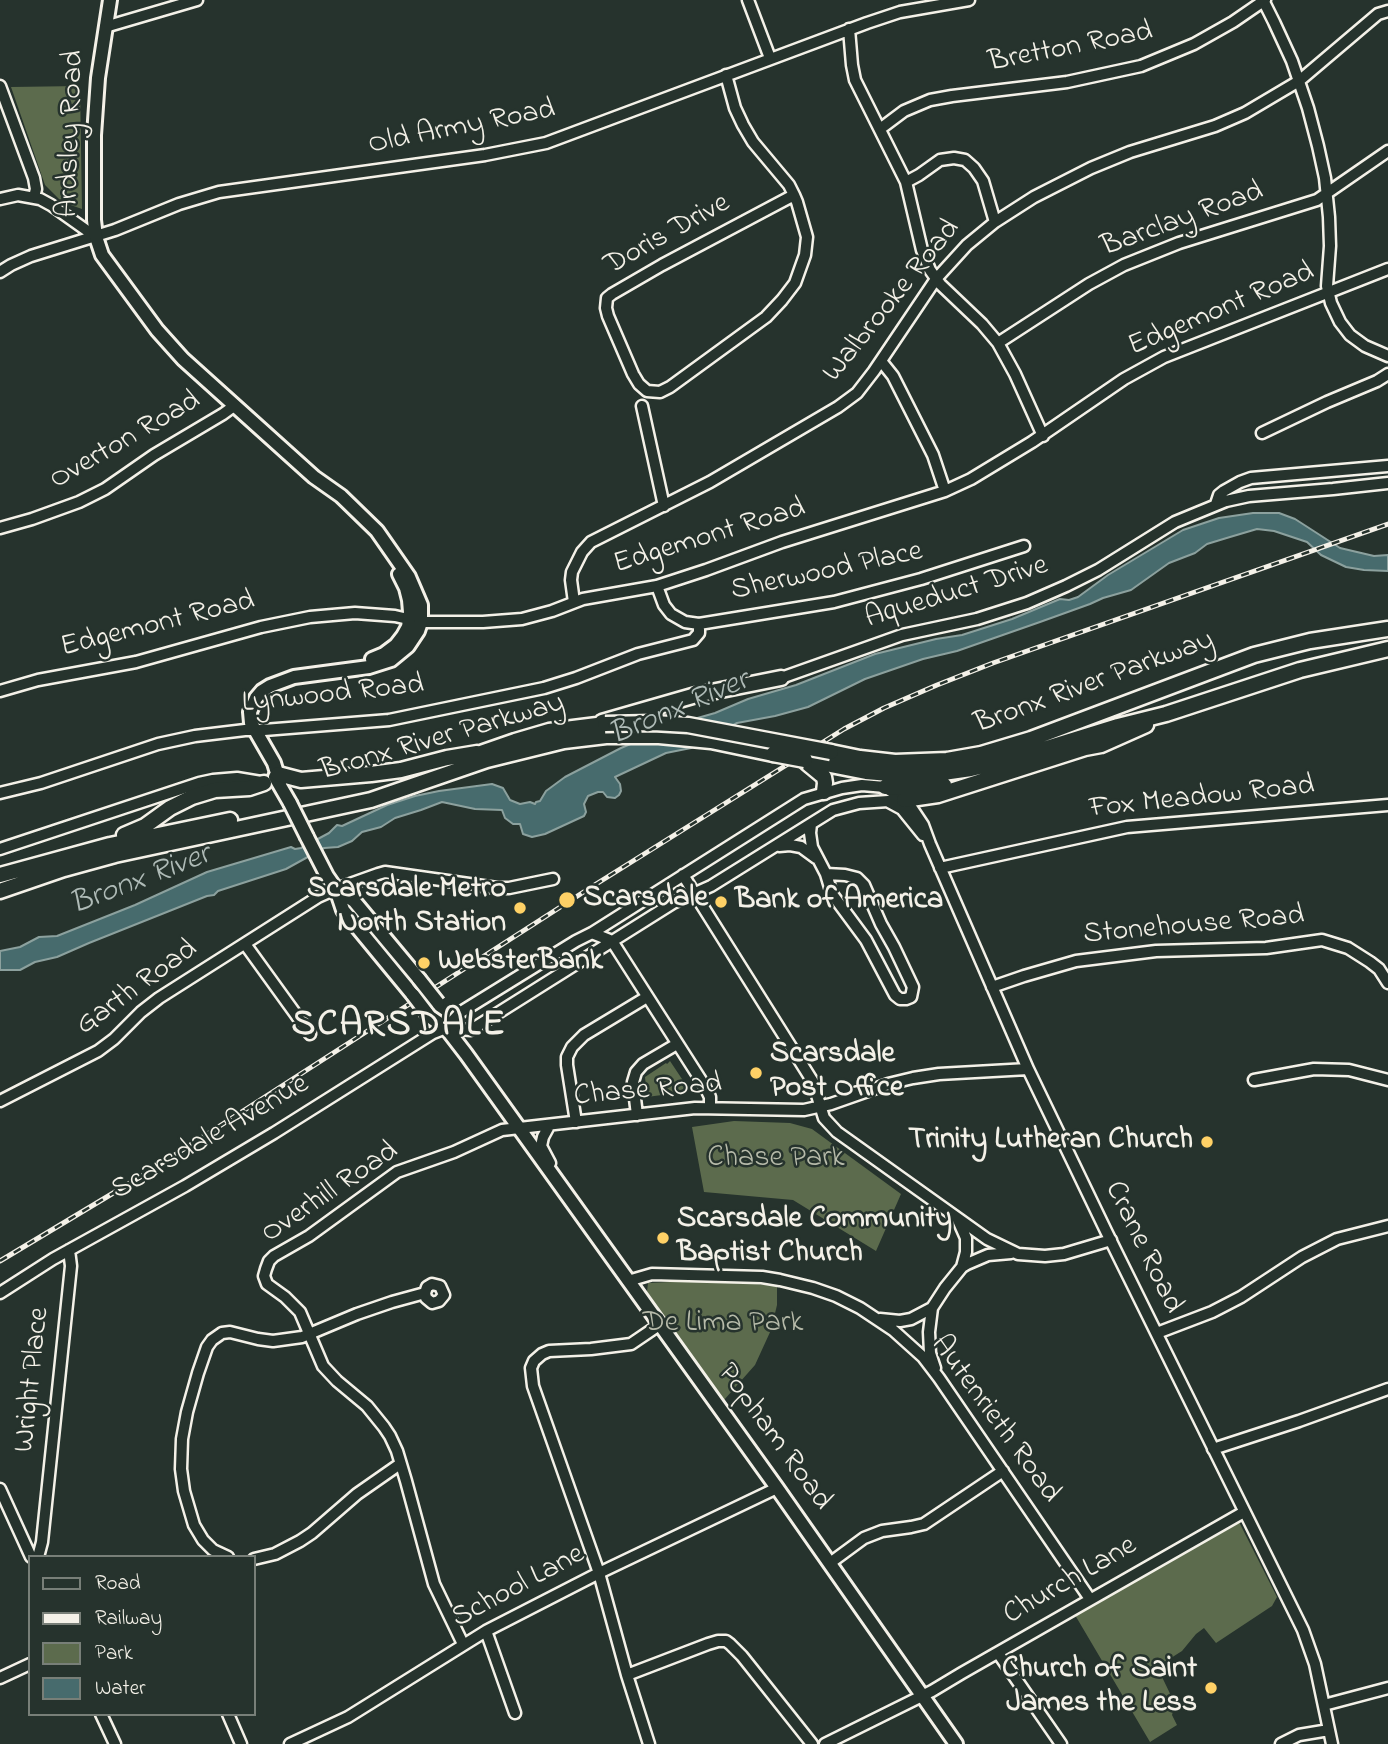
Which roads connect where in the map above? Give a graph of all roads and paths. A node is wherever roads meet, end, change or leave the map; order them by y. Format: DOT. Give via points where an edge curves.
graph roads {
  1 [pos="110,0"];
  2 [pos="197,0"];
  3 [pos="748,0"];
  4 [pos="969,0"];
  5 [pos="1264,1"];
  6 [pos="934,3"];
  7 [pos="1388,11"];
  8 [pos="105,27"];
  9 [pos="849,29"];
  10 [pos="770,58"];
  11 [pos="726,75"];
  12 [pos="1299,81"];
  13 [pos="0,86"];
  14 [pos="880,129"];
  15 [pos="1388,151"];
  16 [pos="906,181"];
  17 [pos="1327,193"];
  18 [pos="794,195"];
  19 [pos="34,197"];
  20 [pos="0,199"];
  21 [pos="995,222"];
  22 [pos="96,237"];
  23 [pos="1388,270"];
  24 [pos="0,272"];
  25 [pos="936,279"];
  26 [pos="1328,294"];
  27 [pos="998,344"];
  28 [pos="1388,356"];
  29 [pos="881,361"];
  30 [pos="1388,374"];
  31 [pos="234,406"];
  32 [pos="642,406"];
  33 [pos="1262,433"];
  34 [pos="1043,436"];
  35 [pos="1388,466"];
  36 [pos="1388,483"];
  37 [pos="945,491"];
  38 [pos="1216,504"];
  39 [pos="664,506"];
  40 [pos="0,528"];
  41 [pos="1024,547"];
  42 [pos="657,586"];
  43 [pos="574,602"];
  44 [pos="415,620"];
  45 [pos="699,624"];
  46 [pos="1388,629"];
  47 [pos="1388,649"];
  48 [pos="781,678"];
  49 [pos="0,691"];
  50 [pos="1157,691"];
  51 [pos="1166,714"];
  52 [pos="1118,726"];
  53 [pos="602,728"];
  54 [pos="249,730"];
  55 [pos="1086,748"];
  56 [pos="482,752"];
  57 [pos="809,763"];
  58 [pos="279,778"];
  59 [pos="976,781"];
  60 [pos="264,783"];
  61 [pos="0,793"];
  62 [pos="817,794"];
  63 [pos="886,794"];
  64 [pos="904,800"];
  65 [pos="1388,805"];
  66 [pos="825,814"];
  67 [pos="811,824"];
  68 [pos="930,844"];
  69 [pos="775,846"];
  70 [pos="0,849"];
  71 [pos="817,858"];
  72 [pos="60,859"];
  73 [pos="940,868"];
  74 [pos="826,874"];
  75 [pos="0,875"];
  76 [pos="683,875"];
  77 [pos="553,879"];
  78 [pos="336,889"];
  79 [pos="0,891"];
  80 [pos="694,893"];
  81 [pos="611,921"];
  82 [pos="592,933"];
  83 [pos="617,938"];
  84 [pos="245,944"];
  85 [pos="508,982"];
  86 [pos="1388,983"];
  87 [pos="992,987"];
  88 [pos="647,997"];
  89 [pos="515,1002"];
  90 [pos="446,1028"];
  91 [pos="310,1034"];
  92 [pos="677,1044"];
  93 [pos="1028,1069"];
  94 [pos="1254,1080"];
  95 [pos="1388,1080"];
  96 [pos="0,1101"];
  97 [pos="710,1107"];
  98 [pos="820,1107"];
  99 [pos="636,1115"];
  100 [pos="576,1122"];
  101 [pos="549,1126"];
  102 [pos="519,1129"];
  103 [pos="556,1180"];
  104 [pos="957,1219"];
  105 [pos="1388,1226"];
  106 [pos="1111,1240"];
  107 [pos="69,1250"];
  108 [pos="1018,1254"];
  109 [pos="962,1267"];
  110 [pos="628,1281"];
  111 [pos="0,1293"];
  112 [pos="425,1293"];
  113 [pos="932,1308"];
  114 [pos="876,1319"];
  115 [pos="660,1325"];
  116 [pos="1157,1333"];
  117 [pos="309,1334"];
  118 [pos="939,1378"];
  119 [pos="1388,1389"];
  120 [pos="1213,1449"];
  121 [pos="400,1464"];
  122 [pos="1003,1471"];
  123 [pos="777,1488"];
  124 [pos="0,1489"];
  125 [pos="1244,1512"];
  126 [pos="30,1555"];
  127 [pos="39,1555"];
  128 [pos="224,1555"];
  129 [pos="256,1559"];
  130 [pos="830,1563"];
  131 [pos="599,1573"];
  132 [pos="1090,1599"];
  133 [pos="486,1631"];
  134 [pos="463,1644"];
  135 [pos="998,1653"];
  136 [pos="28,1665"];
  137 [pos="627,1675"];
  138 [pos="0,1678"];
  139 [pos="1388,1688"];
  140 [pos="922,1696"];
  141 [pos="1324,1704"];
  142 [pos="514,1713"];
  143 [pos="102,1716"];
  144 [pos="229,1716"];
  145 [pos="1329,1730"];
  146 [pos="115,1744"];
  147 [pos="241,1744"];
  148 [pos="290,1744"];
  149 [pos="649,1744"];
  150 [pos="811,1744"];
  151 [pos="825,1744"];
  152 [pos="956,1744"];
  153 [pos="1061,1744"];
  154 [pos="1281,1744"];
  155 [pos="1332,1744"];
  1 -- 8 [label="main road, Ardsley Road"];
  2 -- 8 [label="street"];
  3 -- 10 [label="street"];
  4 -- 6 [label="street, Old Army Road"];
  5 -- 12 [label="street"];
  5 -- 14 [label="street, Bretton Road" via="1194,44 1141,66 1067,82 930,100 904,111"];
  6 -- 9 [label="street, Old Army Road"];
  7 -- 12 [label="street, Walbrooke Road" via="1378,14"];
  8 -- 22 [label="main road, Ardsley Road" via="95,111"];
  9 -- 10 [label="street, Old Army Road"];
  9 -- 14 [label="street" via="855,80"];
  10 -- 11 [label="street, Old Army Road"];
  11 -- 18 [label="street, Doris Drive" via="743,125"];
  11 -- 22 [label="street, Old Army Road" via="546,143 219,192"];
  12 -- 17 [label="street"];
  12 -- 21 [label="street, Walbrooke Road" via="1230,120 1072,176"];
  13 -- 19 [label="street" via="34,178"];
  14 -- 16 [label="street"];
  15 -- 17 [label="street, Barclay Road"];
  16 -- 21 [label="street" via="940,160 965,160 983,181"];
  16 -- 25 [label="street" via="922,250"];
  17 -- 26 [label="street"];
  17 -- 27 [label="street, Barclay Road" via="1133,261"];
  18 -- 18 [label="street, Doris Drive" via="807,237 795,283 766,317 670,387 647,391 633,374 607,316 607,298"];
  19 -- 20 [label="street"];
  19 -- 22 [label="street"];
  21 -- 25 [label="street, Walbrooke Road"];
  22 -- 24 [label="street, Old Army Road" via="31,256"];
  22 -- 31 [label="main road, Ardsley Road" via="107,262 157,330"];
  23 -- 26 [label="street, Edgemont Road"];
  25 -- 27 [label="street"];
  25 -- 29 [label="street, Walbrooke Road"];
  26 -- 28 [label="street" via="1345,329 1365,346"];
  26 -- 34 [label="street, Edgemont Road" via="1164,357"];
  27 -- 34 [label="street"];
  29 -- 37 [label="street" via="933,455"];
  29 -- 39 [label="street, Walbrooke Road" via="857,393 838,407"];
  30 -- 33 [label="street"];
  31 -- 40 [label="street, Overton Road" via="105,489 59,511"];
  31 -- 44 [label="main road, Ardsley Road" via="370,534 406,588"];
  32 -- 39 [label="street"];
  34 -- 37 [label="street, Edgemont Road"];
  35 -- 38 [label="street, Aqueduct Drive" via="1251,478 1224,491"];
  36 -- 38 [label="street, Aqueduct Drive" via="1249,496"];
  37 -- 42 [label="street, Edgemont Road"];
  38 -- 48 [label="street, Aqueduct Drive" via="1175,522 1098,570 1027,603 902,635"];
  39 -- 43 [label="street, Walbrooke Road" via="585,548 571,576"];
  41 -- 45 [label="street, Sherwood Place" via="834,602"];
  42 -- 43 [label="street, Edgemont Road"];
  42 -- 45 [label="street, Sherwood Place" via="671,614"];
  43 -- 44 [label="street, Edgemont Road" via="522,619 474,623"];
  44 -- 49 [label="street, Edgemont Road" via="355,613 282,622 136,662"];
  44 -- 54 [label="main road" via="418,631 408,646 386,662 294,677 266,688 250,712"];
  45 -- 54 [label="street, Lynwood Road" via="699,634 693,640 638,654 544,688 388,720"];
  46 -- 50 [label="highway, Bronx River Parkway" via="1276,649"];
  47 -- 51 [label="highway, Bronx River Parkway" via="1300,670"];
  48 -- 53 [label="highway" via="696,695"];
  50 -- 52 [label="highway" via="1131,709"];
  50 -- 53 [label="highway, Bronx River Parkway, bridge" via="1014,744 930,761 860,758 688,725"];
  51 -- 52 [label="highway, Bronx River Parkway"];
  51 -- 55 [label="highway" via="1115,740"];
  52 -- 55 [label="highway"];
  52 -- 57 [label="highway, Bronx River Parkway" via="954,772 883,774"];
  53 -- 56 [label="highway, Bronx River Parkway" via="549,731"];
  53 -- 57 [label="highway, Bronx River Parkway, bridge" via="693,739"];
  53 -- 79 [label="highway, Bronx River Parkway" via="388,795 115,855"];
  54 -- 58 [label="main road" via="274,763"];
  54 -- 61 [label="street, Lynwood Road" via="179,739"];
  55 -- 59 [label="highway"];
  56 -- 58 [label="highway" via="371,775"];
  56 -- 72 [label="highway, Bronx River Parkway" via="358,794"];
  57 -- 62 [label="highway" via="824,778"];
  58 -- 60 [label="street"];
  58 -- 78 [label="main road, Popham Road, bridge"];
  59 -- 63 [label="highway"];
  59 -- 64 [label="highway"];
  60 -- 70 [label="street" via="237,778 199,783"];
  60 -- 72 [label="highway" via="208,791 139,829"];
  62 -- 63 [label="street" via="856,785"];
  62 -- 66 [label="street"];
  62 -- 76 [label="street"];
  63 -- 64 [label="street, Crane Road"];
  63 -- 66 [label="street"];
  63 -- 68 [label="street"];
  64 -- 68 [label="street, Crane Road" via="923,825"];
  65 -- 73 [label="street, Fox Meadow Road" via="1127,827"];
  66 -- 67 [label="street"];
  67 -- 69 [label="street"];
  67 -- 71 [label="street"];
  68 -- 73 [label="street, Crane Road"];
  69 -- 71 [label="street" via="801,847"];
  69 -- 80 [label="street"];
  71 -- 74 [label="street"];
  72 -- 75 [label="highway, Bronx River Parkway"];
  73 -- 87 [label="street, Crane Road"];
  74 -- 74 [label="street" via="832,894 866,940 895,995 911,997 913,987 864,885 845,874"];
  76 -- 80 [label="street"];
  76 -- 81 [label="street"];
  77 -- 78 [label="street, Garth Road" via="497,888 385,872"];
  78 -- 84 [label="street, Garth Road"];
  78 -- 90 [label="main road, Popham Road, bridge" via="343,910 430,1017"];
  78 -- 90 [label="main road, Popham Road, bridge" via="354,901 438,1003"];
  80 -- 83 [label="street"];
  80 -- 98 [label="street" via="813,1082"];
  81 -- 82 [label="street"];
  81 -- 83 [label="street"];
  82 -- 83 [label="street"];
  82 -- 85 [label="street"];
  83 -- 88 [label="street"];
  83 -- 89 [label="street"];
  84 -- 91 [label="street"];
  84 -- 96 [label="street, Garth Road" via="151,1004 98,1051"];
  85 -- 89 [label="street"];
  85 -- 90 [label="street" via="461,1012"];
  86 -- 87 [label="street, Stonehouse Road" via="1370,962 1348,948 1322,940 1076,961"];
  87 -- 93 [label="street, Crane Road"];
  88 -- 92 [label="street"];
  88 -- 100 [label="street" via="572,1047 567,1065"];
  89 -- 90 [label="street" via="471,1030"];
  90 -- 102 [label="main road, Popham Road"];
  90 -- 107 [label="street, Scarsdale Avenue" via="185,1186"];
  92 -- 97 [label="street" via="704,1085"];
  92 -- 99 [label="street" via="636,1072"];
  93 -- 98 [label="street, Chase Road" via="913,1078"];
  93 -- 106 [label="street, Crane Road"];
  94 -- 95 [label="street" via="1314,1069 1349,1070"];
  97 -- 98 [label="street, Chase Road"];
  97 -- 99 [label="street, Chase Road"];
  98 -- 104 [label="street" via="836,1132"];
  99 -- 100 [label="street, Chase Road"];
  100 -- 101 [label="street, Chase Road"];
  101 -- 102 [label="street, Chase Road"];
  101 -- 103 [label="street" via="541,1146"];
  102 -- 103 [label="main road, Popham Road"];
  102 -- 117 [label="street, Overhill Road" via="498,1131 397,1172 274,1256 264,1276 267,1284 300,1312"];
  103 -- 110 [label="main road, Popham Road"];
  104 -- 108 [label="street"];
  104 -- 109 [label="street" via="965,1238"];
  105 -- 116 [label="street" via="1337,1239 1241,1297"];
  106 -- 108 [label="street" via="1064,1254"];
  106 -- 116 [label="street, Crane Road"];
  107 -- 111 [label="street, Scarsdale Avenue"];
  107 -- 127 [label="street, Wright Place" via="71,1266"];
  108 -- 109 [label="street" via="988,1255"];
  109 -- 113 [label="street"];
  110 -- 114 [label="street, Autenrieth Road" via="652,1274 762,1277 824,1292"];
  110 -- 115 [label="main road, Popham Road"];
  112 -- 117 [label="street"];
  113 -- 114 [label="street" via="911,1319"];
  113 -- 118 [label="street" via="930,1353"];
  114 -- 118 [label="street, Autenrieth Road" via="900,1335"];
  115 -- 123 [label="main road, Popham Road"];
  115 -- 131 [label="street" via="631,1344 542,1353 531,1368 533,1386"];
  116 -- 120 [label="street, Crane Road"];
  117 -- 121 [label="street, Overhill Road" via="330,1374 384,1427"];
  117 -- 128 [label="street" via="273,1341 222,1333 207,1347 182,1439 181,1469 194,1525 203,1540"];
  118 -- 122 [label="street, Autenrieth Road"];
  119 -- 120 [label="street"];
  120 -- 125 [label="street, Crane Road"];
  121 -- 129 [label="street" via="300,1541"];
  121 -- 134 [label="street, Overhill Road" via="434,1584"];
  122 -- 130 [label="street" via="924,1524 864,1538"];
  122 -- 132 [label="street, Autenrieth Road"];
  123 -- 130 [label="main road, Popham Road"];
  123 -- 131 [label="street, School Lane"];
  124 -- 126 [label="street"];
  125 -- 132 [label="street, Church Lane"];
  125 -- 141 [label="street, Crane Road" via="1303,1630"];
  130 -- 140 [label="main road, Popham Road"];
  131 -- 133 [label="street, School Lane"];
  131 -- 137 [label="street"];
  132 -- 135 [label="street, Church Lane"];
  133 -- 134 [label="street, School Lane"];
  133 -- 142 [label="street"];
  134 -- 148 [label="street, School Lane" via="348,1717"];
  135 -- 140 [label="street, Church Lane"];
  135 -- 153 [label="street"];
  136 -- 138 [label="street"];
  137 -- 149 [label="street"];
  137 -- 150 [label="street" via="726,1641 743,1656"];
  139 -- 141 [label="street"];
  140 -- 151 [label="street, Church Lane"];
  140 -- 152 [label="main road, Popham Road"];
  141 -- 145 [label="street, Crane Road"];
  143 -- 146 [label="street"];
  144 -- 147 [label="street"];
  145 -- 154 [label="street" via="1299,1735"];
  145 -- 155 [label="street, Crane Road"];
}
